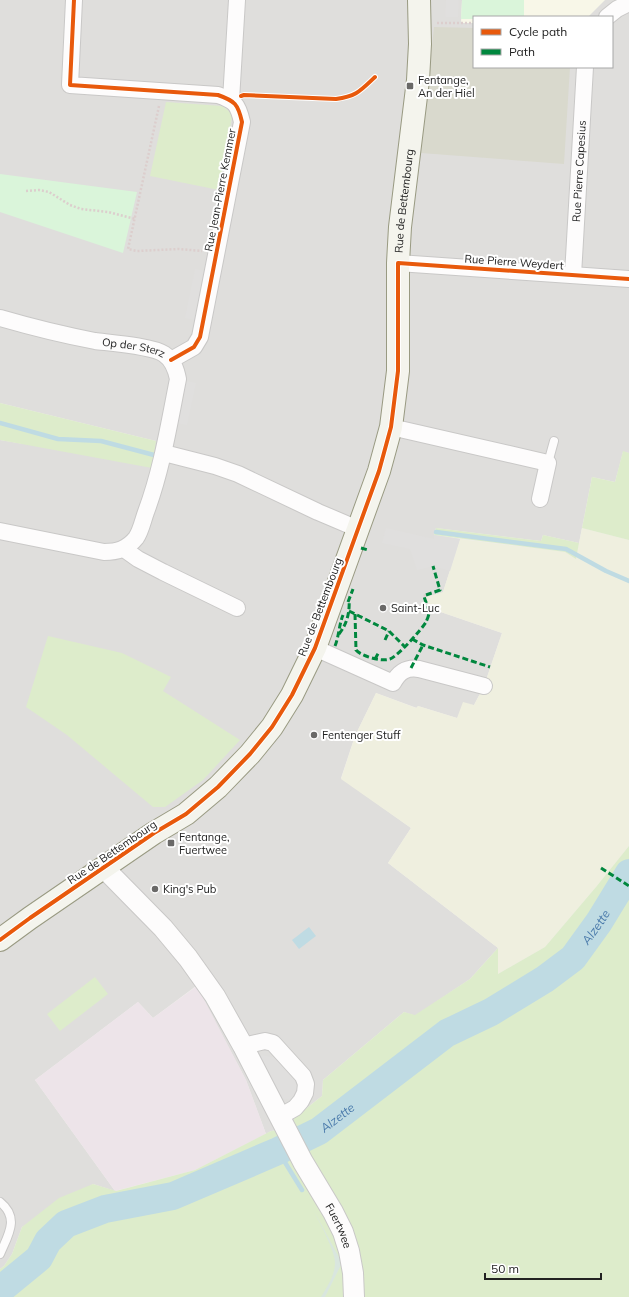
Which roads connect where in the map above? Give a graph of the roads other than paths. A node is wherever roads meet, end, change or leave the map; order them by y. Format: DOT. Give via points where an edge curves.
graph roads {
  1 [pos="74,0"];
  2 [pos="237,0"];
  3 [pos="419,0"];
  4 [pos="629,3"];
  5 [pos="608,16"];
  6 [pos="585,68"];
  7 [pos="230,100"];
  8 [pos="398,263"];
  9 [pos="573,275"];
  10 [pos="629,279"];
  11 [pos="0,318"];
  12 [pos="171,360"];
  13 [pos="391,427"];
  14 [pos="554,441"];
  15 [pos="164,453"];
  16 [pos="548,463"];
  17 [pos="540,499"];
  18 [pos="358,529"];
  19 [pos="0,531"];
  20 [pos="124,549"];
  21 [pos="237,608"];
  22 [pos="315,648"];
  23 [pos="484,686"];
  24 [pos="104,868"];
  25 [pos="0,940"];
  26 [pos="243,1046"];
  27 [pos="281,1120"];
  28 [pos="0,1202"];
  29 [pos="0,1254"];
  30 [pos="354,1297"];
  1 -- 7 [label="street" via="70,84 218,95"];
  2 -- 7 [label="street"];
  3 -- 8 [label="main road, Rue de Bettembourg" via="418,80 400,226"];
  4 -- 5 [label="street"];
  6 -- 9 [label="street, Rue Pierre Capesius"];
  7 -- 12 [label="street, Rue Jean-Pierre Kemmer" via="240,110 242,122 200,337 194,347"];
  8 -- 9 [label="street, Rue Pierre Weydert"];
  8 -- 13 [label="main road, Rue de Bettembourg" via="398,372"];
  9 -- 10 [label="street, Rue Pierre Weydert"];
  11 -- 12 [label="street, Op der Sterz" via="94,341 152,349 163,353"];
  12 -- 15 [label="street, Op der Sterz" via="178,379"];
  13 -- 16 [label="street"];
  13 -- 18 [label="main road, Rue de Bettembourg" via="379,471"];
  14 -- 16 [label="lane"];
  15 -- 18 [label="street" via="238,474"];
  15 -- 20 [label="street, Op der Sterz" via="154,491 137,536"];
  16 -- 17 [label="street"];
  18 -- 22 [label="main road, Rue de Bettembourg"];
  19 -- 20 [label="street" via="104,552"];
  20 -- 21 [label="street" via="162,572"];
  22 -- 23 [label="street, Rue de Bettembourg" via="393,683 397,676 411,668"];
  22 -- 24 [label="main road, Rue de Bettembourg" via="292,695 272,727 250,754 218,787 186,814"];
  24 -- 25 [label="main road, Rue de Bettembourg"];
  24 -- 26 [label="street, Rue de Bettembourg" via="163,928 188,958 215,996"];
  26 -- 27 [label="street, Rue de Bettembourg"];
  26 -- 27 [label="street" via="265,1040 273,1043 303,1076 306,1084 301,1101"];
  27 -- 30 [label="street, Fuertwee" via="343,1232 354,1273"];
  28 -- 29 [label="lane" via="12,1217 10,1230"];
}
